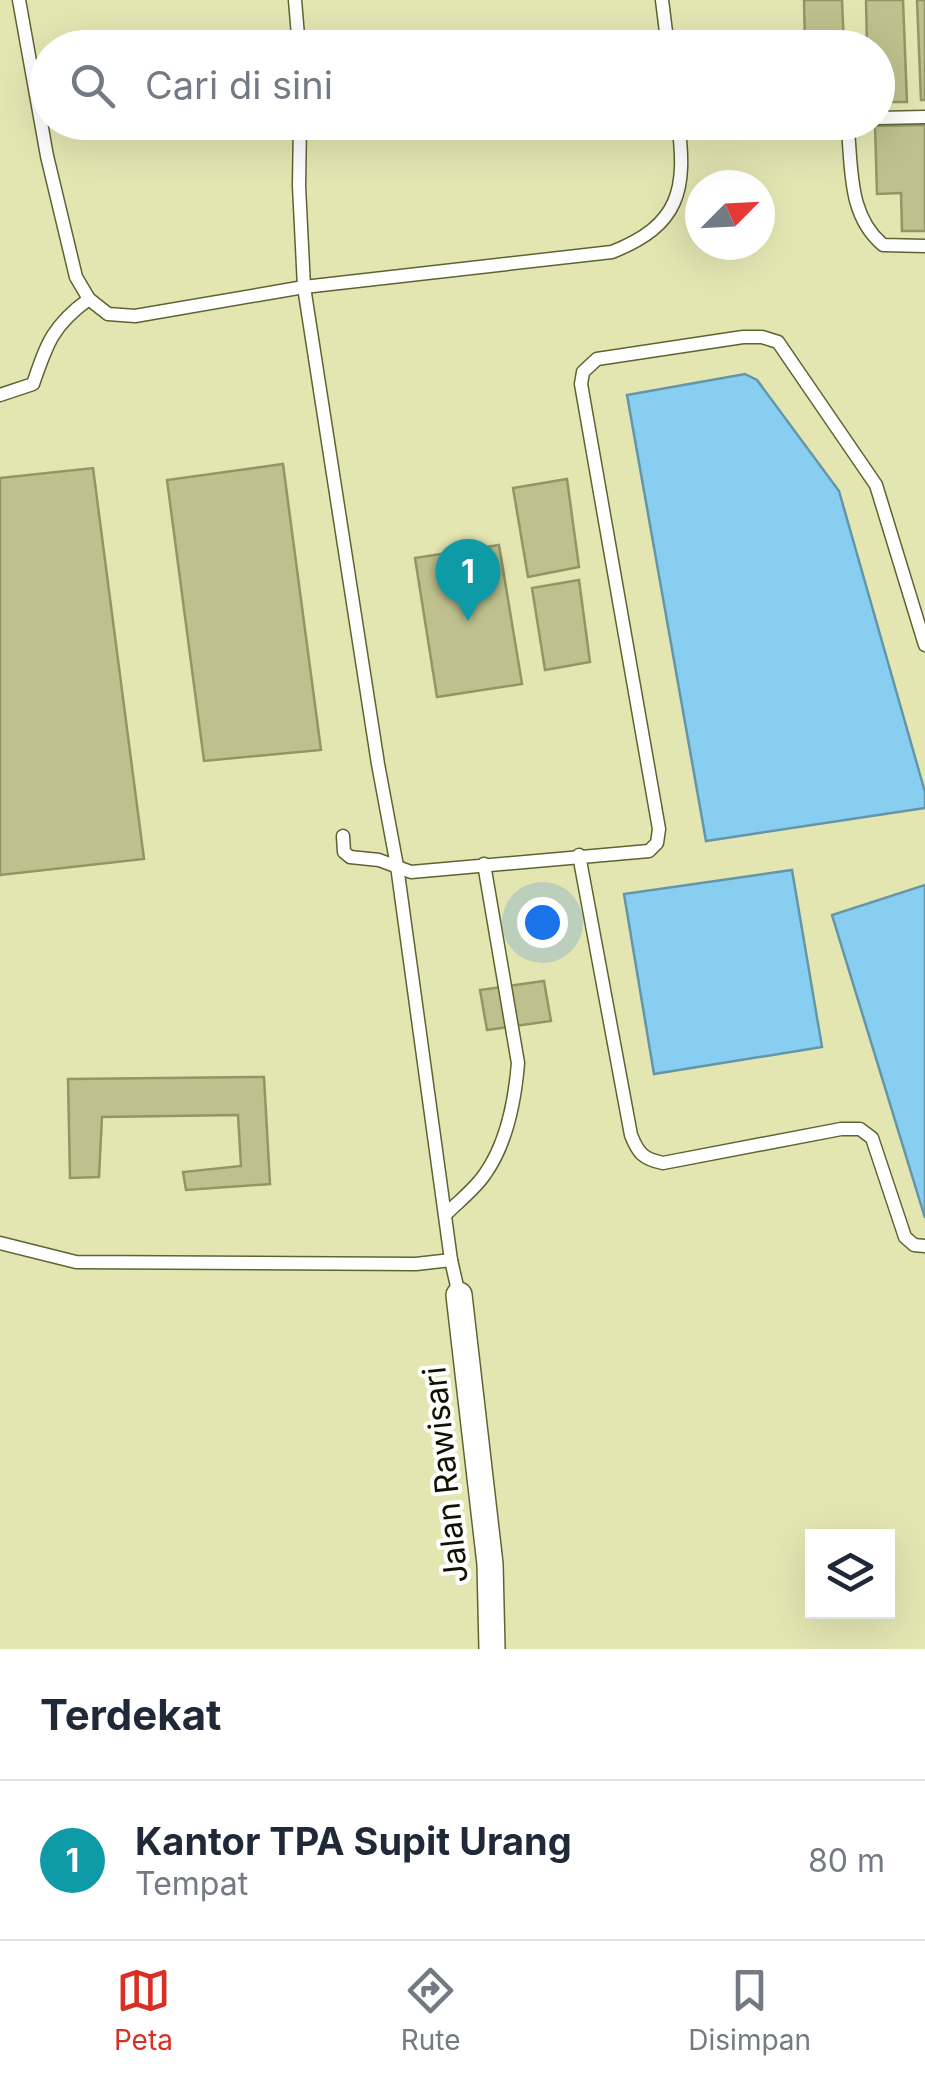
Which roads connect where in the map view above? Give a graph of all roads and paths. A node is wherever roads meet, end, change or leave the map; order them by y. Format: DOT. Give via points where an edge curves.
graph roads {
  1 [pos="19,0"];
  2 [pos="295,0"];
  3 [pos="662,0"];
  4 [pos="298,30"];
  5 [pos="666,30"];
  6 [pos="30,61"];
  7 [pos="895,118"];
  8 [pos="925,118"];
  9 [pos="44,140"];
  10 [pos="300,140"];
  11 [pos="680,140"];
  12 [pos="849,140"];
  13 [pos="925,246"];
  14 [pos="304,287"];
  15 [pos="90,299"];
  16 [pos="0,395"];
  17 [pos="925,645"];
  18 [pos="343,836"];
  19 [pos="579,855"];
  20 [pos="484,864"];
  21 [pos="397,866"];
  22 [pos="446,1214"];
  23 [pos="0,1242"];
  24 [pos="925,1246"];
  25 [pos="451,1260"];
  26 [pos="459,1295"];
  27 [pos="492,1649"];
  1 -- 6 [label="lane"];
  2 -- 4 [label="lane"];
  3 -- 5 [label="lane"];
  7 -- 8 [label="lane"];
  9 -- 15 [label="lane" via="76,277"];
  10 -- 14 [label="lane"];
  11 -- 14 [label="lane" via="680,187 666,215 641,240 596,254"];
  12 -- 13 [label="lane" via="854,202 867,231 883,246"];
  14 -- 15 [label="lane" via="135,316 108,314"];
  14 -- 21 [label="lane"];
  15 -- 16 [label="lane" via="52,332 33,384"];
  17 -- 19 [label="lane" via="876,485 778,342 743,337 597,359 583,372 582,392 659,829 649,851"];
  18 -- 21 [label="lane" via="350,857"];
  19 -- 20 [label="lane"];
  19 -- 24 [label="lane" via="637,1152 663,1162 860,1129 872,1138 905,1237"];
  20 -- 21 [label="lane" via="411,872"];
  20 -- 22 [label="lane" via="518,1063 516,1089 485,1175"];
  21 -- 22 [label="lane"];
  22 -- 25 [label="lane"];
  23 -- 25 [label="lane" via="76,1262"];
  25 -- 26 [label="lane"];
  26 -- 27 [label="street, Jalan Rawisari" via="490,1564"];
}
